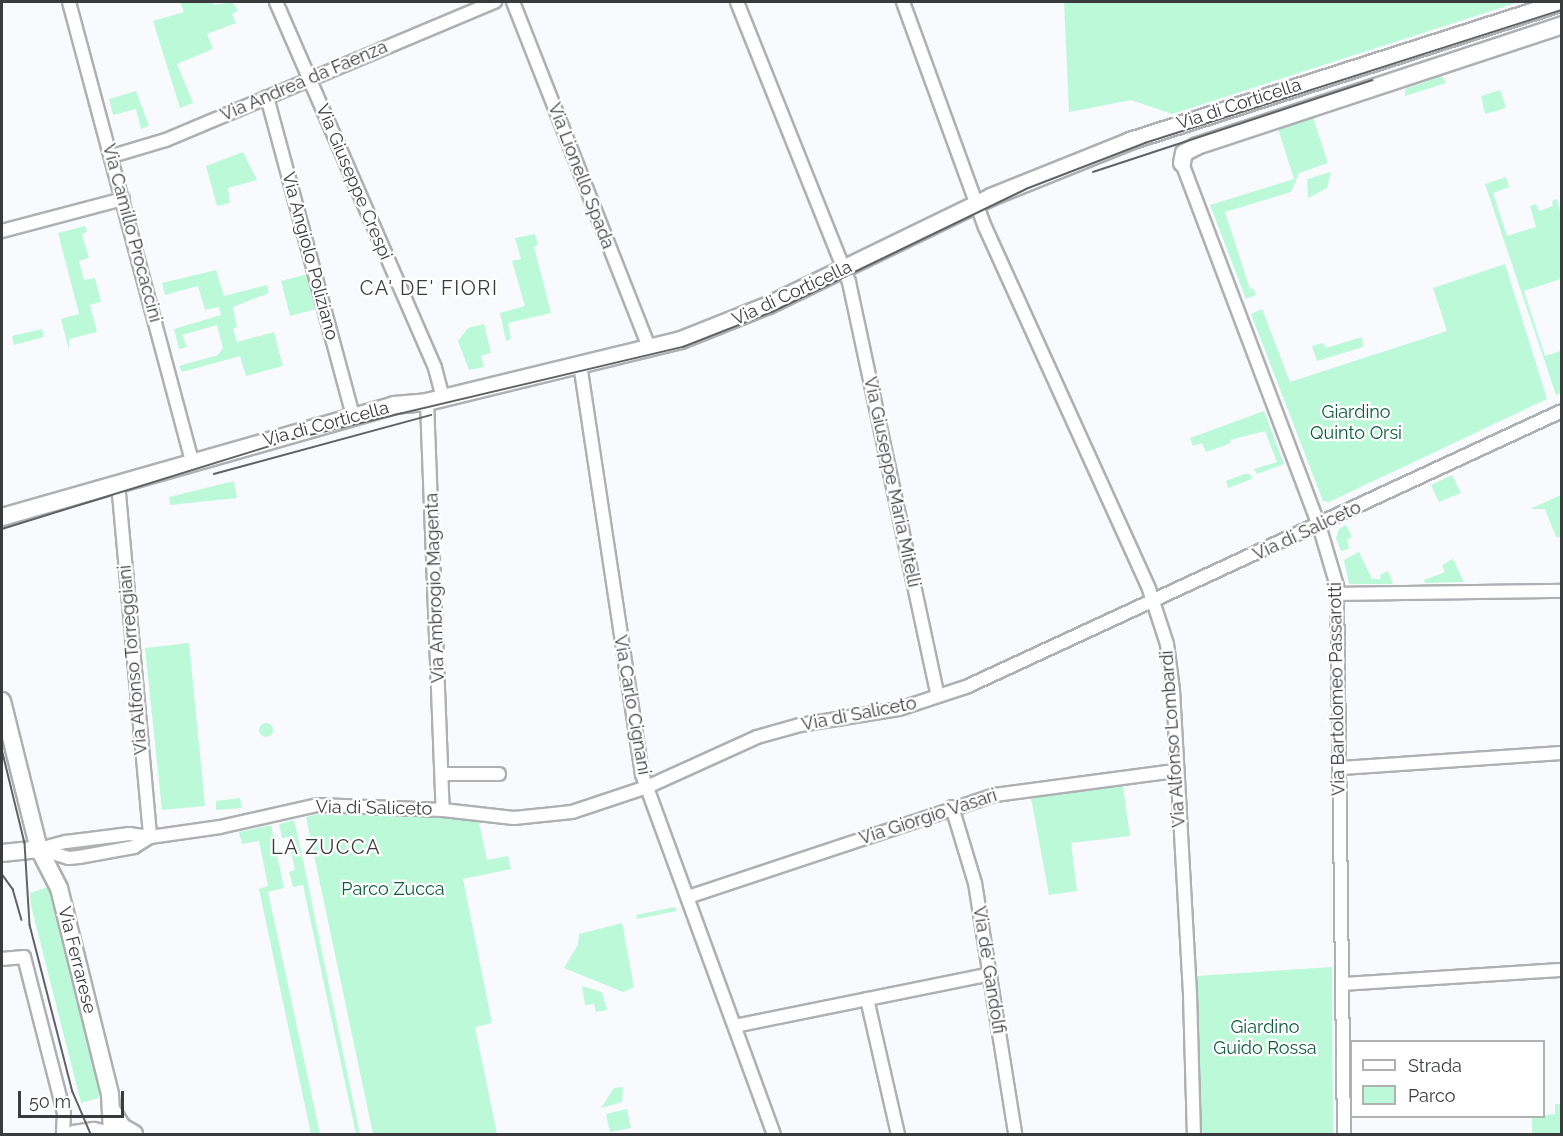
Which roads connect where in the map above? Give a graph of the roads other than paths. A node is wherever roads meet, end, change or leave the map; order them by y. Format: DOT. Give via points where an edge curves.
graph roads {
  1 [pos="69,2"];
  2 [pos="276,2"];
  3 [pos="495,2"];
  4 [pos="513,2"];
  5 [pos="737,2"];
  6 [pos="903,2"];
  7 [pos="1562,2"];
  8 [pos="1562,25"];
  9 [pos="309,78"];
  10 [pos="267,97"];
  11 [pos="112,156"];
  12 [pos="1182,163"];
  13 [pos="123,199"];
  14 [pos="978,203"];
  15 [pos="2,231"];
  16 [pos="844,269"];
  17 [pos="650,349"];
  18 [pos="580,364"];
  19 [pos="435,400"];
  20 [pos="1562,411"];
  21 [pos="354,416"];
  22 [pos="193,464"];
  23 [pos="118,483"];
  24 [pos="2,517"];
  25 [pos="1318,525"];
  26 [pos="1562,591"];
  27 [pos="1338,594"];
  28 [pos="1154,602"];
  29 [pos="938,696"];
  30 [pos="2,701"];
  31 [pos="1562,753"];
  32 [pos="1340,768"];
  33 [pos="1176,771"];
  34 [pos="442,774"];
  35 [pos="499,774"];
  36 [pos="647,788"];
  37 [pos="952,807"];
  38 [pos="443,810"];
  39 [pos="150,837"];
  40 [pos="39,849"];
  41 [pos="2,853"];
  42 [pos="688,897"];
  43 [pos="2,959"];
  44 [pos="1562,970"];
  45 [pos="991,974"];
  46 [pos="1343,984"];
  47 [pos="867,999"];
  48 [pos="735,1026"];
  49 [pos="113,1112"];
  50 [pos="63,1134"];
  51 [pos="79,1134"];
  52 [pos="107,1134"];
  53 [pos="112,1134"];
  54 [pos="134,1134"];
  55 [pos="774,1134"];
  56 [pos="898,1134"];
  57 [pos="1015,1134"];
  58 [pos="1194,1134"];
  59 [pos="1344,1134"];
  1 -- 11 [label="street, Via Camillo Procaccini"];
  2 -- 9 [label="street, Via Giuseppe Crespi"];
  3 -- 9 [label="street, Via Andrea da Faenza"];
  4 -- 17 [label="street, Via Lionello Spada"];
  5 -- 16 [label="street, Via Giuseppe Maria Mitelli"];
  6 -- 14 [label="street, Via Alfonso Lombardi"];
  7 -- 14 [label="main road, Via di Corticella" via="1161,130"];
  8 -- 12 [label="main road, Via di Corticella" via="1197,146 1184,153"];
  9 -- 10 [label="street, Via Andrea da Faenza"];
  9 -- 19 [label="street, Via Giuseppe Crespi" via="435,368"];
  10 -- 11 [label="street, Via Andrea da Faenza" via="166,140"];
  10 -- 21 [label="street, Via Angiolo Poliziano"];
  11 -- 13 [label="street, Via Camillo Procaccini"];
  12 -- 25 [label="street, Via Bartolomeo Passarotti"];
  13 -- 15 [label="street"];
  13 -- 22 [label="street, Via Camillo Procaccini"];
  14 -- 16 [label="main road, Via di Corticella"];
  14 -- 28 [label="street, Via Alfonso Lombardi" via="985,227"];
  16 -- 17 [label="main road, Via di Corticella" via="737,319"];
  16 -- 29 [label="street, Via Giuseppe Maria Mitelli"];
  17 -- 18 [label="main road, Via di Corticella"];
  18 -- 19 [label="main road, Via di Corticella"];
  18 -- 36 [label="street, Via Carlo Cignani"];
  19 -- 21 [label="main road, Via di Corticella"];
  19 -- 34 [label="street, Via Ambrogio Magenta"];
  20 -- 25 [label="street, Via di Saliceto"];
  21 -- 22 [label="main road, Via di Corticella"];
  22 -- 23 [label="main road, Via di Corticella"];
  23 -- 24 [label="main road, Via di Corticella"];
  23 -- 39 [label="street, Via Alfonso Torreggiani"];
  25 -- 27 [label="street, Via Bartolomeo Passarotti"];
  25 -- 28 [label="street, Via di Saliceto"];
  26 -- 27 [label="street"];
  27 -- 32 [label="street, Via Bartolomeo Passarotti"];
  28 -- 29 [label="street, Via di Saliceto"];
  28 -- 33 [label="street, Via Alfonso Lombardi" via="1170,661"];
  29 -- 36 [label="street, Via di Saliceto" via="898,709 800,725 758,737"];
  30 -- 40 [label="main road, Via Ferrarese"];
  31 -- 32 [label="street"];
  32 -- 46 [label="street, Via Bartolomeo Passarotti"];
  33 -- 37 [label="street, Via Giorgio Vasari" via="1018,790"];
  33 -- 58 [label="street, Via Alfonso Lombardi"];
  34 -- 35 [label="street"];
  34 -- 38 [label="street, Via Ambrogio Magenta"];
  36 -- 38 [label="street, Via di Saliceto" via="541,818"];
  36 -- 42 [label="street, Via Carlo Cignani"];
  37 -- 42 [label="street, Via Giorgio Vasari"];
  37 -- 45 [label="street, Via de' Gandolfi" via="975,883"];
  38 -- 39 [label="street, Via di Saliceto" via="318,804 220,827"];
  39 -- 40 [label="street, Via di Saliceto" via="134,847 69,858"];
  40 -- 41 [label="main road"];
  40 -- 49 [label="main road, Via Ferrarese" via="59,888"];
  42 -- 48 [label="street, Via Carlo Cignani"];
  43 -- 50 [label="street" via="24,957 64,1113"];
  44 -- 46 [label="street"];
  45 -- 47 [label="street"];
  45 -- 57 [label="street, Via de' Gandolfi"];
  46 -- 59 [label="street, Via Bartolomeo Passarotti"];
  47 -- 48 [label="street"];
  47 -- 56 [label="street"];
  48 -- 55 [label="street, Via Carlo Cignani"];
  49 -- 53 [label="main road, Via Ferrarese"];
  49 -- 54 [label="main road, Via Ferrarese" via="122,1127"];
  51 -- 52 [label="main road"];
}
